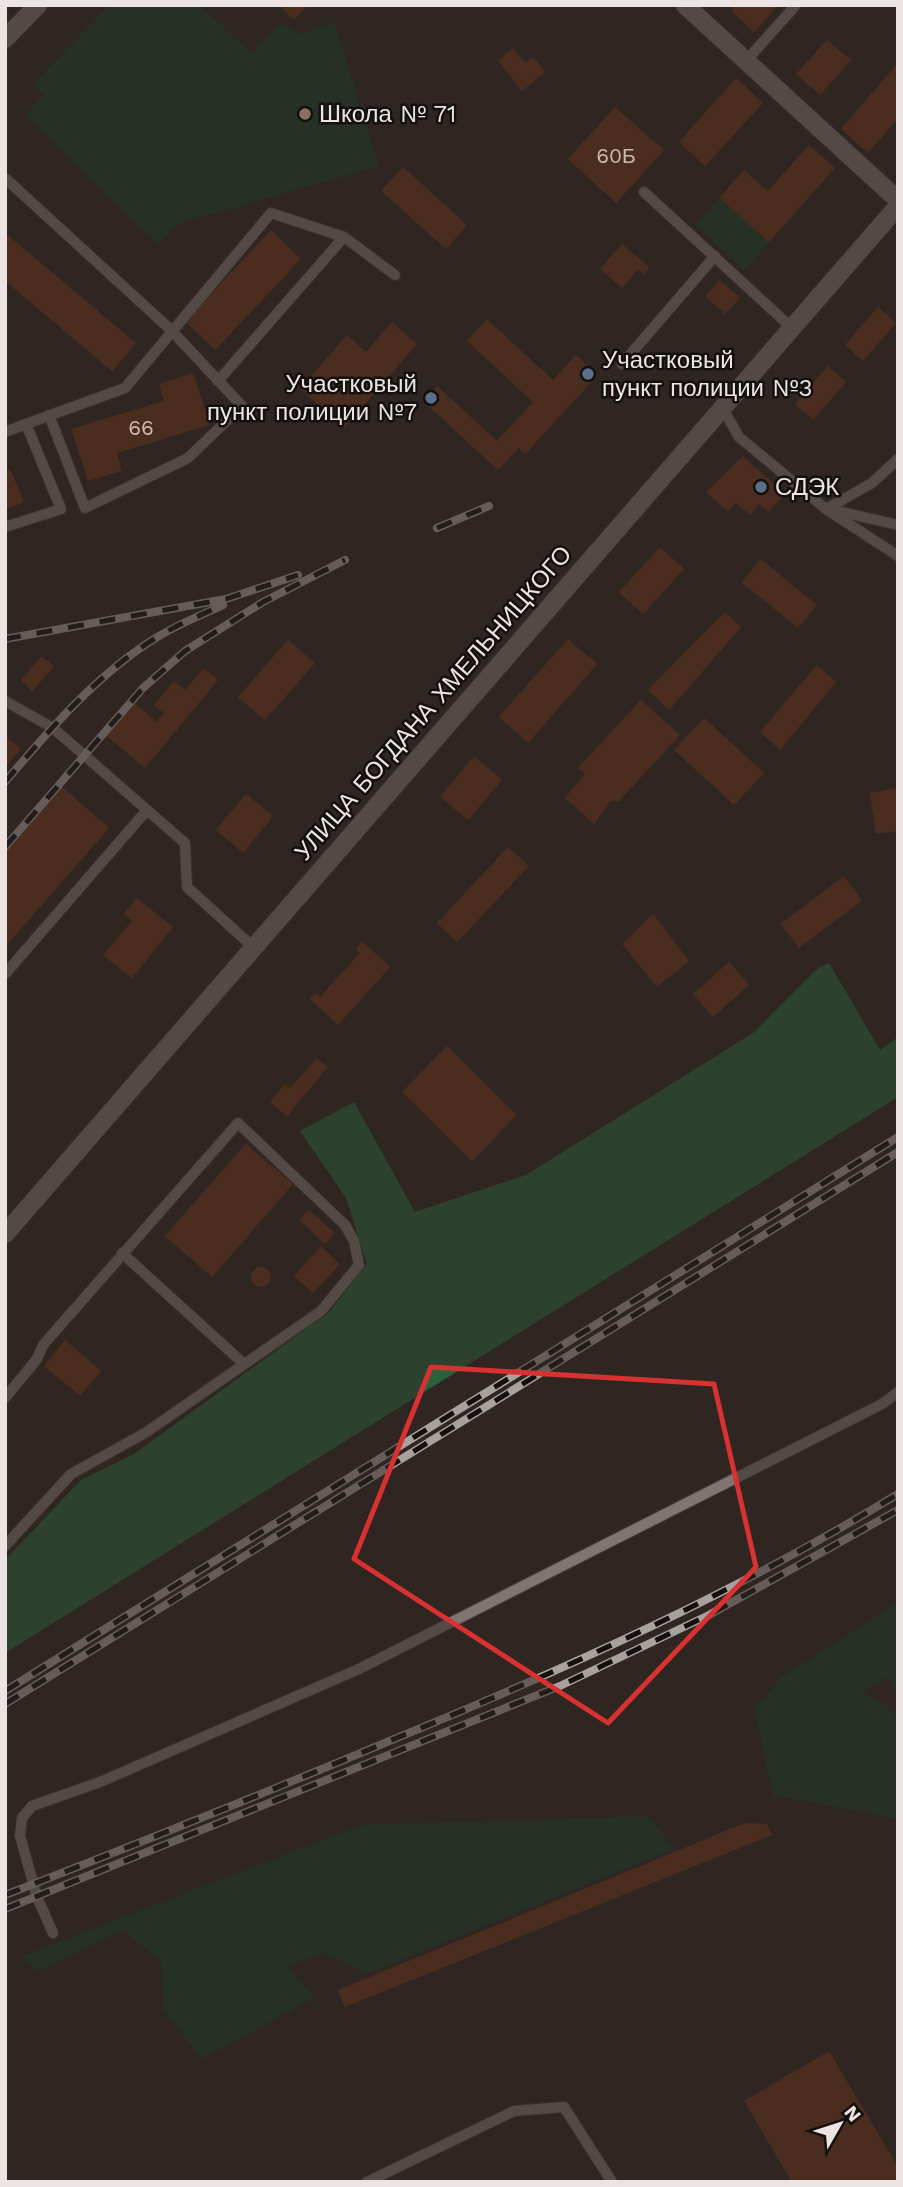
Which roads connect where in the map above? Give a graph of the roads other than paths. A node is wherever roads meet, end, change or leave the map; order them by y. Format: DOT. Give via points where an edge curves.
graph roads {
  1 [pos="38,5"];
  2 [pos="685,5"];
  3 [pos="796,5"];
  4 [pos="5,39"];
  5 [pos="746,61"];
  6 [pos="5,178"];
  7 [pos="644,192"];
  8 [pos="898,200"];
  9 [pos="898,206"];
  10 [pos="344,237"];
  11 [pos="715,257"];
  12 [pos="395,275"];
  13 [pos="792,328"];
  14 [pos="171,330"];
  15 [pos="622,364"];
  16 [pos="218,381"];
  17 [pos="723,409"];
  18 [pos="49,415"];
  19 [pos="26,424"];
  20 [pos="5,432"];
  21 [pos="898,459"];
  22 [pos="826,509"];
  23 [pos="898,525"];
  24 [pos="5,527"];
  25 [pos="898,556"];
  26 [pos="5,701"];
  27 [pos="147,810"];
  28 [pos="252,946"];
  29 [pos="5,974"];
  30 [pos="5,1234"];
  31 [pos="122,1253"];
  32 [pos="244,1364"];
  33 [pos="898,1392"];
  34 [pos="5,1398"];
  35 [pos="5,1546"];
  36 [pos="53,1933"];
  37 [pos="367,2182"];
  38 [pos="612,2182"];
  1 -- 4 [label="main road"];
  2 -- 5 [label="main road"];
  3 -- 5 [label="lane"];
  5 -- 8 [label="main road"];
  6 -- 14 [label="lane"];
  7 -- 11 [label="lane"];
  9 -- 13 [label="main road, УЛИЦА БОГДАНА ХМЕЛЬНИЦКОГО"];
  10 -- 12 [label="lane"];
  10 -- 14 [label="lane" via="271,213"];
  10 -- 16 [label="lane"];
  11 -- 13 [label="lane"];
  11 -- 15 [label="lane"];
  13 -- 17 [label="main road, УЛИЦА БОГДАНА ХМЕЛЬНИЦКОГО"];
  14 -- 16 [label="lane"];
  14 -- 18 [label="lane" via="125,388"];
  16 -- 18 [label="lane" via="242,406 188,458 85,508"];
  17 -- 22 [label="lane" via="739,437"];
  17 -- 28 [label="main road, УЛИЦА БОГДАНА ХМЕЛЬНИЦКОГО"];
  18 -- 19 [label="lane"];
  19 -- 20 [label="lane"];
  19 -- 24 [label="lane" via="61,509"];
  21 -- 22 [label="lane" via="872,483"];
  22 -- 23 [label="lane"];
  22 -- 25 [label="lane"];
  26 -- 27 [label="lane" via="53,728"];
  27 -- 28 [label="lane" via="185,843 187,887"];
  27 -- 29 [label="lane"];
  28 -- 30 [label="main road, УЛИЦА БОГДАНА ХМЕЛЬНИЦКОГО"];
  31 -- 32 [label="lane"];
  31 -- 32 [label="lane" via="238,1123 345,1225 359,1265 321,1311"];
  31 -- 34 [label="lane" via="43,1345"];
  32 -- 35 [label="lane" via="145,1433 71,1474"];
  33 -- 36 [label="lane" via="359,1669 100,1782 32,1806 22,1818 20,1836 37,1897"];
  37 -- 38 [label="lane" via="514,2111 564,2107"];
}
